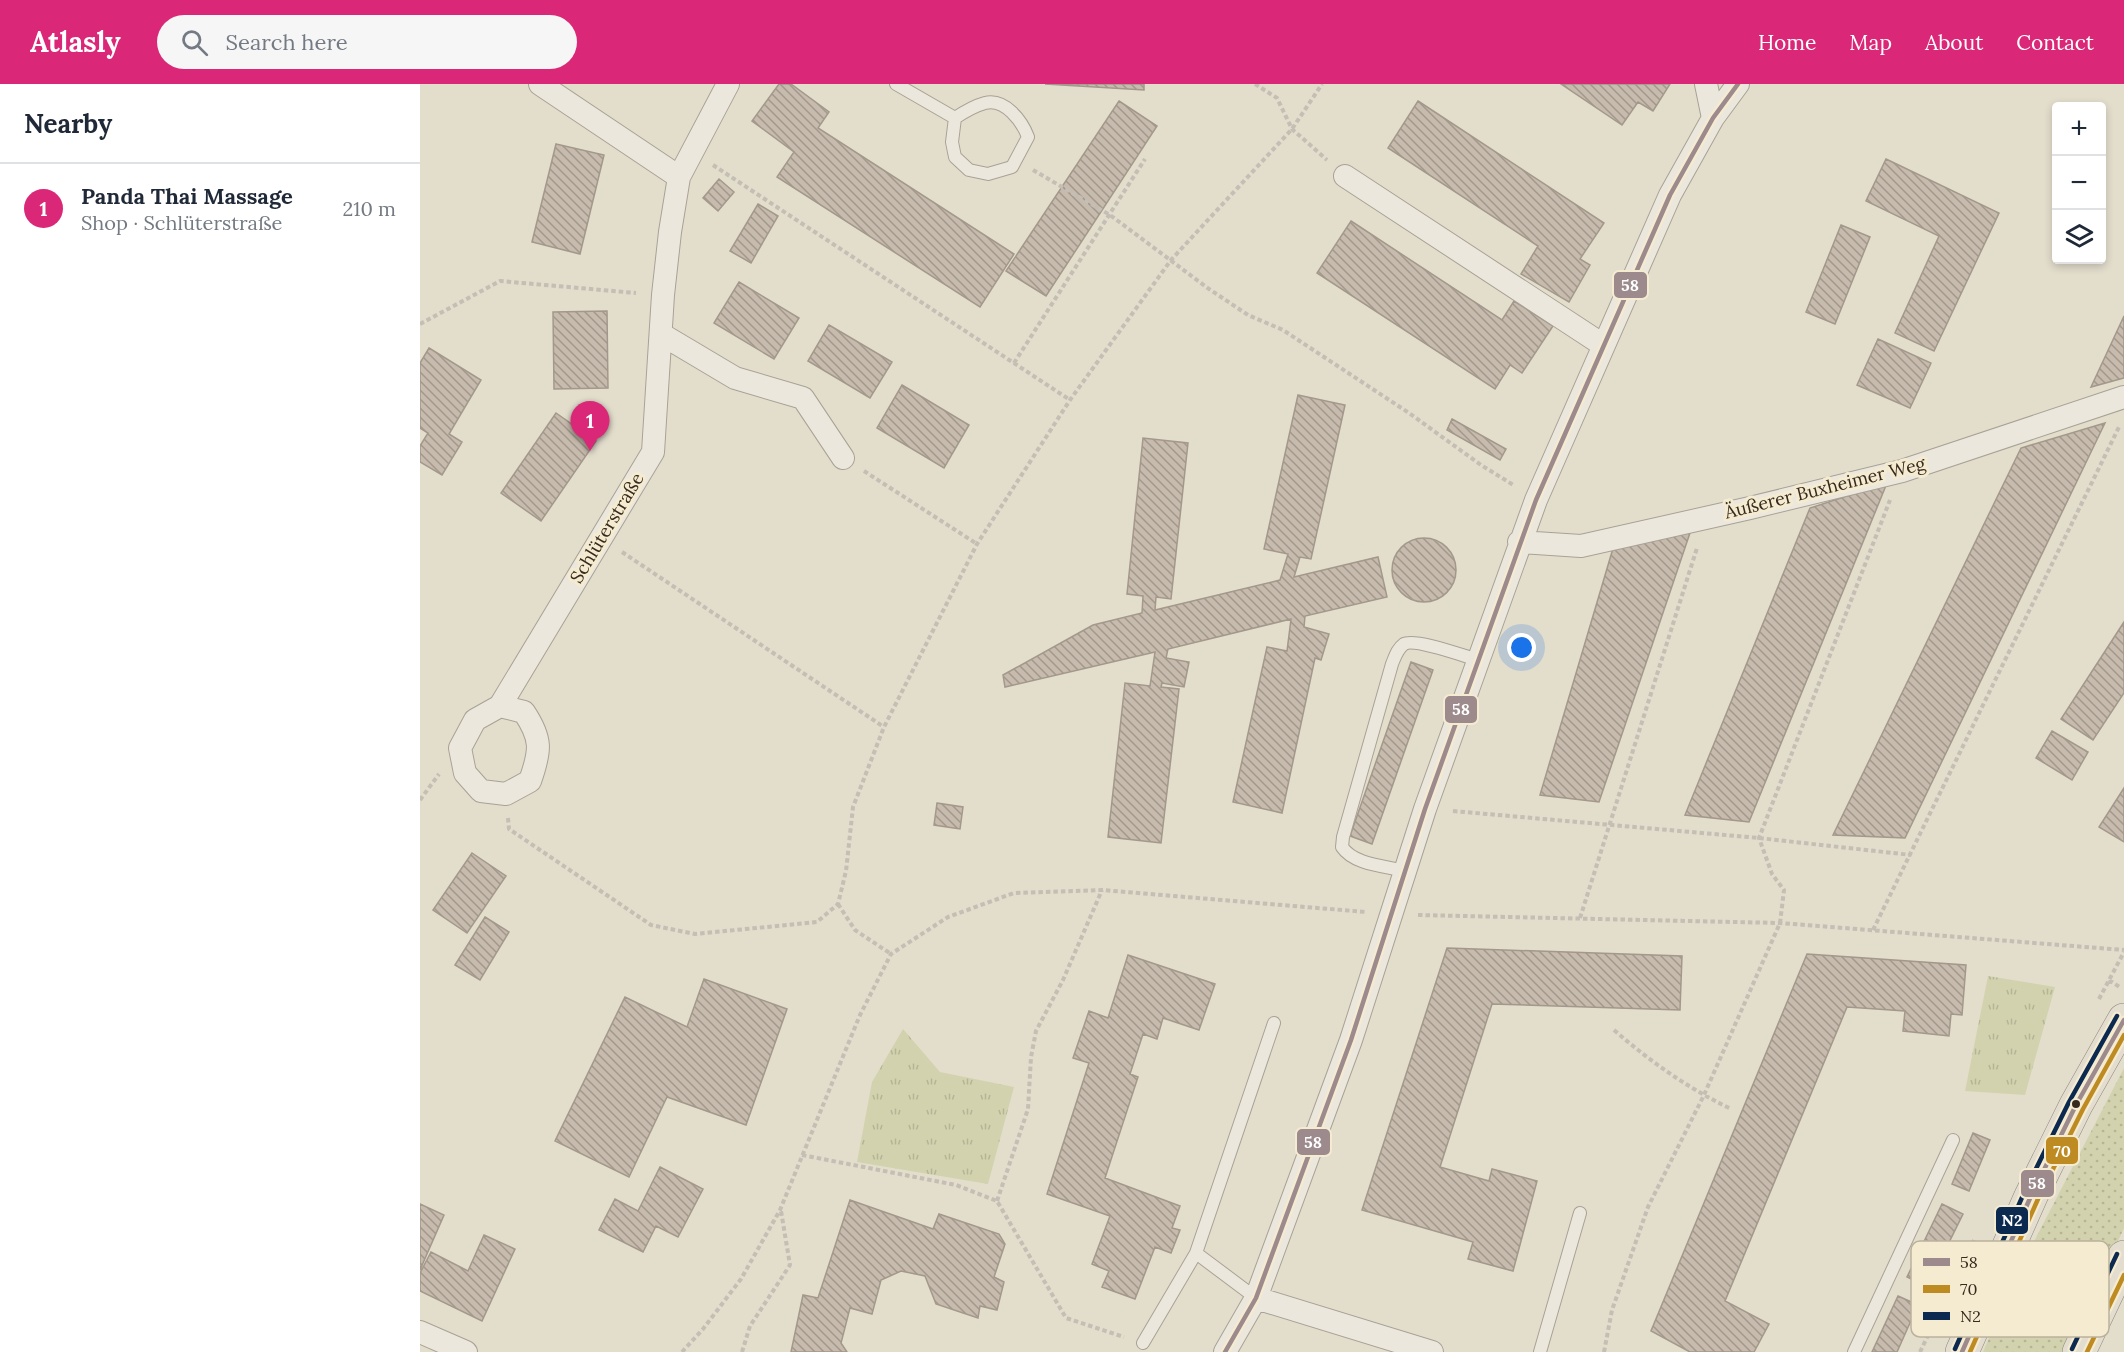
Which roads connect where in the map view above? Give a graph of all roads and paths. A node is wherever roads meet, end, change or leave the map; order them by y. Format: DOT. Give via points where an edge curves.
graph roads {
  1 [pos="540,84"];
  2 [pos="729,84"];
  3 [pos="896,84"];
  4 [pos="1255,84"];
  5 [pos="1322,84"];
  6 [pos="1706,84"];
  7 [pos="1738,84"];
  8 [pos="955,118"];
  9 [pos="1713,118"];
  10 [pos="1292,129"];
  11 [pos="693,151"];
  12 [pos="1145,159"];
  13 [pos="1017,160"];
  14 [pos="1345,176"];
  15 [pos="679,177"];
  16 [pos="1110,215"];
  17 [pos="1171,260"];
  18 [pos="663,295"];
  19 [pos="420,324"];
  20 [pos="662,334"];
  21 [pos="1603,345"];
  22 [pos="1014,363"];
  23 [pos="2124,398"];
  24 [pos="1070,400"];
  25 [pos="2119,426"];
  26 [pos="843,458"];
  27 [pos="1902,471"];
  28 [pos="1536,500"];
  29 [pos="1706,518"];
  30 [pos="601,538"];
  31 [pos="1519,542"];
  32 [pos="977,544"];
  33 [pos="1478,660"];
  34 [pos="500,706"];
  35 [pos="884,727"];
  36 [pos="506,794"];
  37 [pos="1425,809"];
  38 [pos="1609,826"];
  39 [pos="1759,838"];
  40 [pos="1911,855"];
  41 [pos="1405,871"];
  42 [pos="1102,890"];
  43 [pos="838,904"];
  44 [pos="1392,914"];
  45 [pos="1580,918"];
  46 [pos="1780,923"];
  47 [pos="1873,930"];
  48 [pos="2124,951"];
  49 [pos="891,954"];
  50 [pos="2124,989"];
  51 [pos="2124,1020"];
  52 [pos="1274,1023"];
  53 [pos="1614,1030"];
  54 [pos="1704,1095"];
  55 [pos="1731,1109"];
  56 [pos="1953,1140"];
  57 [pos="802,1155"];
  58 [pos="997,1201"];
  59 [pos="780,1210"];
  60 [pos="1580,1213"];
  61 [pos="2011,1241"];
  62 [pos="1196,1253"];
  63 [pos="2124,1257"];
  64 [pos="2109,1289"];
  65 [pos="1256,1298"];
  66 [pos="420,1332"];
  67 [pos="1969,1337"];
  68 [pos="2086,1337"];
  69 [pos="1143,1343"];
  70 [pos="466,1352"];
  71 [pos="682,1352"];
  72 [pos="742,1352"];
  73 [pos="1226,1352"];
  74 [pos="1432,1352"];
  75 [pos="1539,1352"];
  76 [pos="1604,1352"];
  77 [pos="1854,1352"];
  78 [pos="1962,1352"];
  79 [pos="2079,1352"];
  1 -- 15 [label="street"];
  2 -- 11 [label="street, Schlüterstraße"];
  3 -- 8 [label="lane"];
  4 -- 10 [label="path" via="1277,98"];
  5 -- 10 [label="path"];
  6 -- 9 [label="street"];
  7 -- 9 [label="street"];
  8 -- 13 [label="lane" via="955,157 969,170 988,174 1012,167"];
  8 -- 13 [label="lane" via="988,102 1009,109 1028,136"];
  9 -- 21 [label="street" via="1670,195"];
  10 -- 14 [label="path"];
  10 -- 17 [label="path"];
  11 -- 15 [label="street, Schlüterstraße"];
  11 -- 22 [label="path"];
  12 -- 16 [label="path"];
  13 -- 16 [label="path"];
  14 -- 21 [label="street"];
  15 -- 18 [label="street, Schlüterstraße"];
  16 -- 17 [label="path"];
  16 -- 22 [label="path"];
  17 -- 24 [label="path"];
  17 -- 28 [label="path" via="1248,315 1283,330 1409,412"];
  18 -- 19 [label="path" via="500,281"];
  18 -- 20 [label="street, Schlüterstraße"];
  20 -- 26 [label="street" via="735,378 803,398"];
  20 -- 30 [label="street, Schlüterstraße" via="653,452"];
  21 -- 28 [label="street"];
  22 -- 24 [label="path"];
  23 -- 27 [label="street, Äußerer Buxheimer Weg"];
  24 -- 32 [label="path"];
  25 -- 40 [label="path"];
  26 -- 32 [label="path"];
  27 -- 29 [label="street, Äußerer Buxheimer Weg"];
  27 -- 39 [label="path"];
  28 -- 31 [label="street"];
  29 -- 31 [label="street, Äußerer Buxheimer Weg" via="1581,546"];
  29 -- 38 [label="path"];
  30 -- 34 [label="street, Schlüterstraße"];
  30 -- 35 [label="path"];
  31 -- 33 [label="street"];
  32 -- 35 [label="path"];
  33 -- 37 [label="street"];
  33 -- 41 [label="lane" via="1409,642 1402,645 1392,664 1342,847 1354,858"];
  34 -- 36 [label="street" via="524,712 536,730 538,758 530,781"];
  34 -- 36 [label="street, Schlüterstraße" via="475,720 460,748 465,773 481,791"];
  35 -- 43 [label="path" via="853,807"];
  36 -- 43 [label="path" via="509,829 651,925 695,934 817,922"];
  37 -- 38 [label="path"];
  37 -- 41 [label="street"];
  38 -- 39 [label="path"];
  38 -- 45 [label="path"];
  39 -- 40 [label="path"];
  39 -- 46 [label="path" via="1772,874 1784,890"];
  40 -- 47 [label="path"];
  41 -- 44 [label="street"];
  42 -- 44 [label="path"];
  42 -- 49 [label="path" via="1014,893 948,917"];
  42 -- 58 [label="path" via="1036,1031 1028,1109"];
  43 -- 49 [label="path" via="855,930"];
  44 -- 45 [label="path"];
  44 -- 65 [label="street" via="1351,1040"];
  45 -- 46 [label="path"];
  46 -- 47 [label="path"];
  46 -- 54 [label="path"];
  47 -- 48 [label="path"];
  48 -- 50 [label="path" via="2109,980"];
  49 -- 57 [label="path" via="860,1015"];
  51 -- 61 [label="main road" via="2076,1105"];
  52 -- 62 [label="lane"];
  53 -- 54 [label="path" via="1651,1062"];
  54 -- 55 [label="path"];
  54 -- 76 [label="path" via="1648,1207 1611,1310"];
  56 -- 77 [label="lane"];
  57 -- 58 [label="path" via="956,1185"];
  57 -- 59 [label="path"];
  58 -- 69 [label="path" via="1066,1318"];
  59 -- 71 [label="path" via="741,1280"];
  59 -- 72 [label="path" via="790,1265 750,1326"];
  60 -- 75 [label="lane"];
  62 -- 65 [label="lane"];
  62 -- 69 [label="lane"];
  63 -- 64 [label="main road"];
  65 -- 73 [label="street"];
  65 -- 74 [label="street"];
  66 -- 70 [label="street"];
  67 -- 78 [label="main road"];
  68 -- 79 [label="main road"];
}
